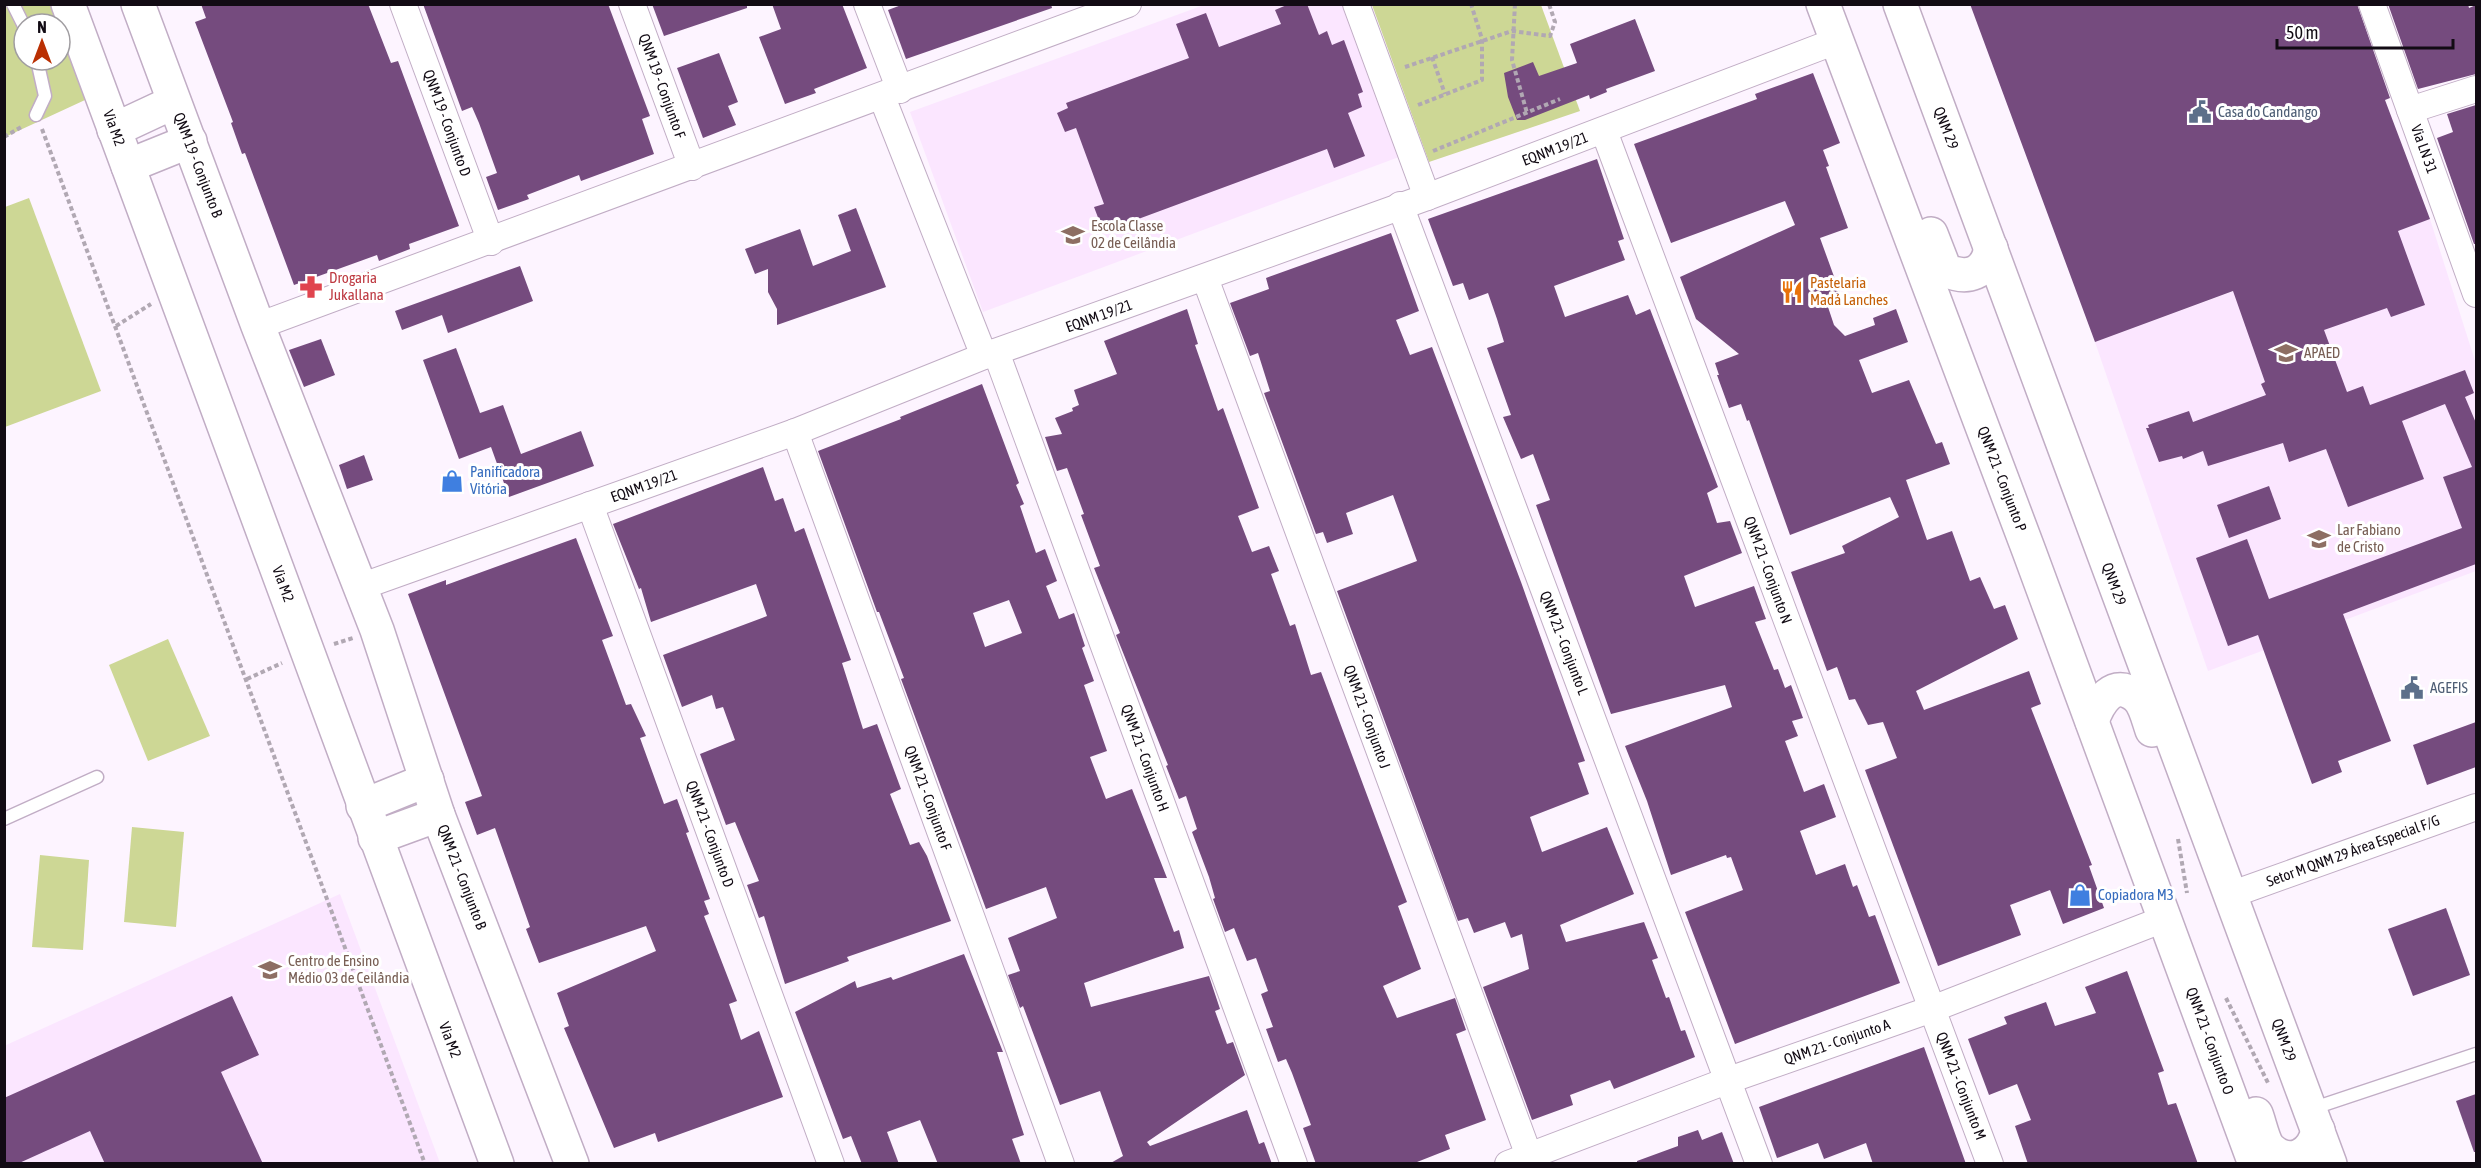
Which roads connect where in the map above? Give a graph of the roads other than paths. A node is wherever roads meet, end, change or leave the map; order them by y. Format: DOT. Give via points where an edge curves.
graph roads {
  1 [pos="68,4"];
  2 [pos="138,4"];
  3 [pos="403,4"];
  4 [pos="632,4"];
  5 [pos="867,4"];
  6 [pos="1128,4"];
  7 [pos="1356,4"];
  8 [pos="1823,4"];
  9 [pos="1900,4"];
  10 [pos="2372,4"];
  11 [pos="1089,11"];
  12 [pos="1836,41"];
  13 [pos="40,72"];
  14 [pos="1855,87"];
  15 [pos="2476,89"];
  16 [pos="891,94"];
  17 [pos="174,102"];
  18 [pos="2410,110"];
  19 [pos="36,115"];
  20 [pos="114,130"];
  21 [pos="1604,131"];
  22 [pos="190,141"];
  23 [pos="128,166"];
  24 [pos="692,166"];
  25 [pos="1427,197"];
  26 [pos="1400,205"];
  27 [pos="491,242"];
  28 [pos="1990,248"];
  29 [pos="2471,260"];
  30 [pos="1205,278"];
  31 [pos="2476,294"];
  32 [pos="258,326"];
  33 [pos="990,354"];
  34 [pos="795,432"];
  35 [pos="590,505"];
  36 [pos="360,587"];
  37 [pos="2092,721"];
  38 [pos="97,777"];
  39 [pos="427,780"];
  40 [pos="363,806"];
  41 [pos="2476,807"];
  42 [pos="438,815"];
  43 [pos="4,819"];
  44 [pos="375,838"];
  45 [pos="2213,851"];
  46 [pos="2230,895"];
  47 [pos="2174,918"];
  48 [pos="1932,1009"];
  49 [pos="2476,1054"];
  50 [pos="1728,1080"];
  51 [pos="2314,1119"];
  52 [pos="1523,1161"];
  53 [pos="496,1164"];
  54 [pos="572,1164"];
  55 [pos="831,1164"];
  56 [pos="1061,1164"];
  57 [pos="1294,1164"];
  58 [pos="1760,1164"];
  59 [pos="1990,1164"];
  60 [pos="2255,1164"];
  61 [pos="2330,1164"];
  1 -- 20 [label="main road, Via M2"];
  2 -- 17 [label="main road, QNM 19 - Conjunto B"];
  3 -- 27 [label="street, QNM 19 - Conjunto D"];
  4 -- 24 [label="street, QNM 19 - Conjunto F"];
  5 -- 16 [label="street, QNM 21 - Conjunto H"];
  6 -- 11 [label="street"];
  7 -- 25 [label="street"];
  8 -- 12 [label="main road, QNM 21 - Conjunto P"];
  9 -- 28 [label="main road, QNM 29"];
  10 -- 18 [label="street, Via LN 31"];
  11 -- 16 [label="street"];
  12 -- 14 [label="main road, QNM 21 - Conjunto P"];
  12 -- 21 [label="street, EQNM 19/21"];
  13 -- 19 [label="lane" via="45,96"];
  14 -- 28 [label="main road" via="1903,160 1945,270 1964,274 1979,271 1988,262"];
  14 -- 37 [label="main road, QNM 21 - Conjunto P"];
  15 -- 18 [label="street"];
  16 -- 24 [label="street"];
  16 -- 33 [label="street, QNM 21 - Conjunto H"];
  17 -- 20 [label="main road"];
  17 -- 22 [label="main road, QNM 19 - Conjunto B"];
  18 -- 29 [label="street, Via LN 31"];
  20 -- 23 [label="main road, Via M2"];
  21 -- 25 [label="street, EQNM 19/21"];
  21 -- 48 [label="street, QNM 21 - Conjunto N"];
  22 -- 23 [label="main road"];
  22 -- 32 [label="main road, QNM 19 - Conjunto B"];
  23 -- 40 [label="main road, Via M2"];
  24 -- 27 [label="street"];
  25 -- 26 [label="street, EQNM 19/21"];
  26 -- 30 [label="street, EQNM 19/21"];
  26 -- 50 [label="street, QNM 21 - Conjunto L"];
  27 -- 32 [label="street"];
  28 -- 45 [label="main road, QNM 29"];
  29 -- 31 [label="street, Via LN 31"];
  30 -- 33 [label="street, EQNM 19/21"];
  30 -- 52 [label="street, QNM 21 - Conjunto J"];
  32 -- 36 [label="main road"];
  33 -- 34 [label="street, EQNM 19/21"];
  33 -- 57 [label="street, QNM 21 - Conjunto H"];
  34 -- 35 [label="street, EQNM 19/21"];
  34 -- 56 [label="street, QNM 21 - Conjunto F"];
  35 -- 36 [label="street, EQNM 19/21"];
  35 -- 55 [label="street, QNM 21 - Conjunto D"];
  36 -- 39 [label="main road, QNM 21 - Conjunto B"];
  37 -- 45 [label="main road" via="2109,692 2121,690 2136,695 2178,798"];
  37 -- 47 [label="main road, QNM 21 - Conjunto P"];
  38 -- 43 [label="lane"];
  39 -- 40 [label="main road"];
  39 -- 42 [label="main road, QNM 21 - Conjunto B"];
  40 -- 44 [label="main road, Via M2"];
  41 -- 46 [label="street, Setor M QNM 29 Área Especial F/G"];
  42 -- 44 [label="main road"];
  42 -- 54 [label="main road, QNM 21 - Conjunto B"];
  44 -- 53 [label="main road, Via M2"];
  45 -- 46 [label="main road, QNM 29"];
  46 -- 51 [label="main road, QNM 29"];
  47 -- 48 [label="street, QNM 21 - Conjunto A"];
  47 -- 51 [label="main road" via="2221,1016 2268,1148 2279,1156 2299,1157 2312,1149"];
  47 -- 60 [label="main road, QNM 21 - Conjunto O"];
  48 -- 50 [label="street, QNM 21 - Conjunto A"];
  48 -- 59 [label="street, QNM 21 - Conjunto M"];
  49 -- 51 [label="lane"];
  50 -- 52 [label="street, QNM 21 - Conjunto A"];
  50 -- 58 [label="street, QNM 21 - Conjunto L"];
  51 -- 61 [label="main road, QNM 29"];
}
